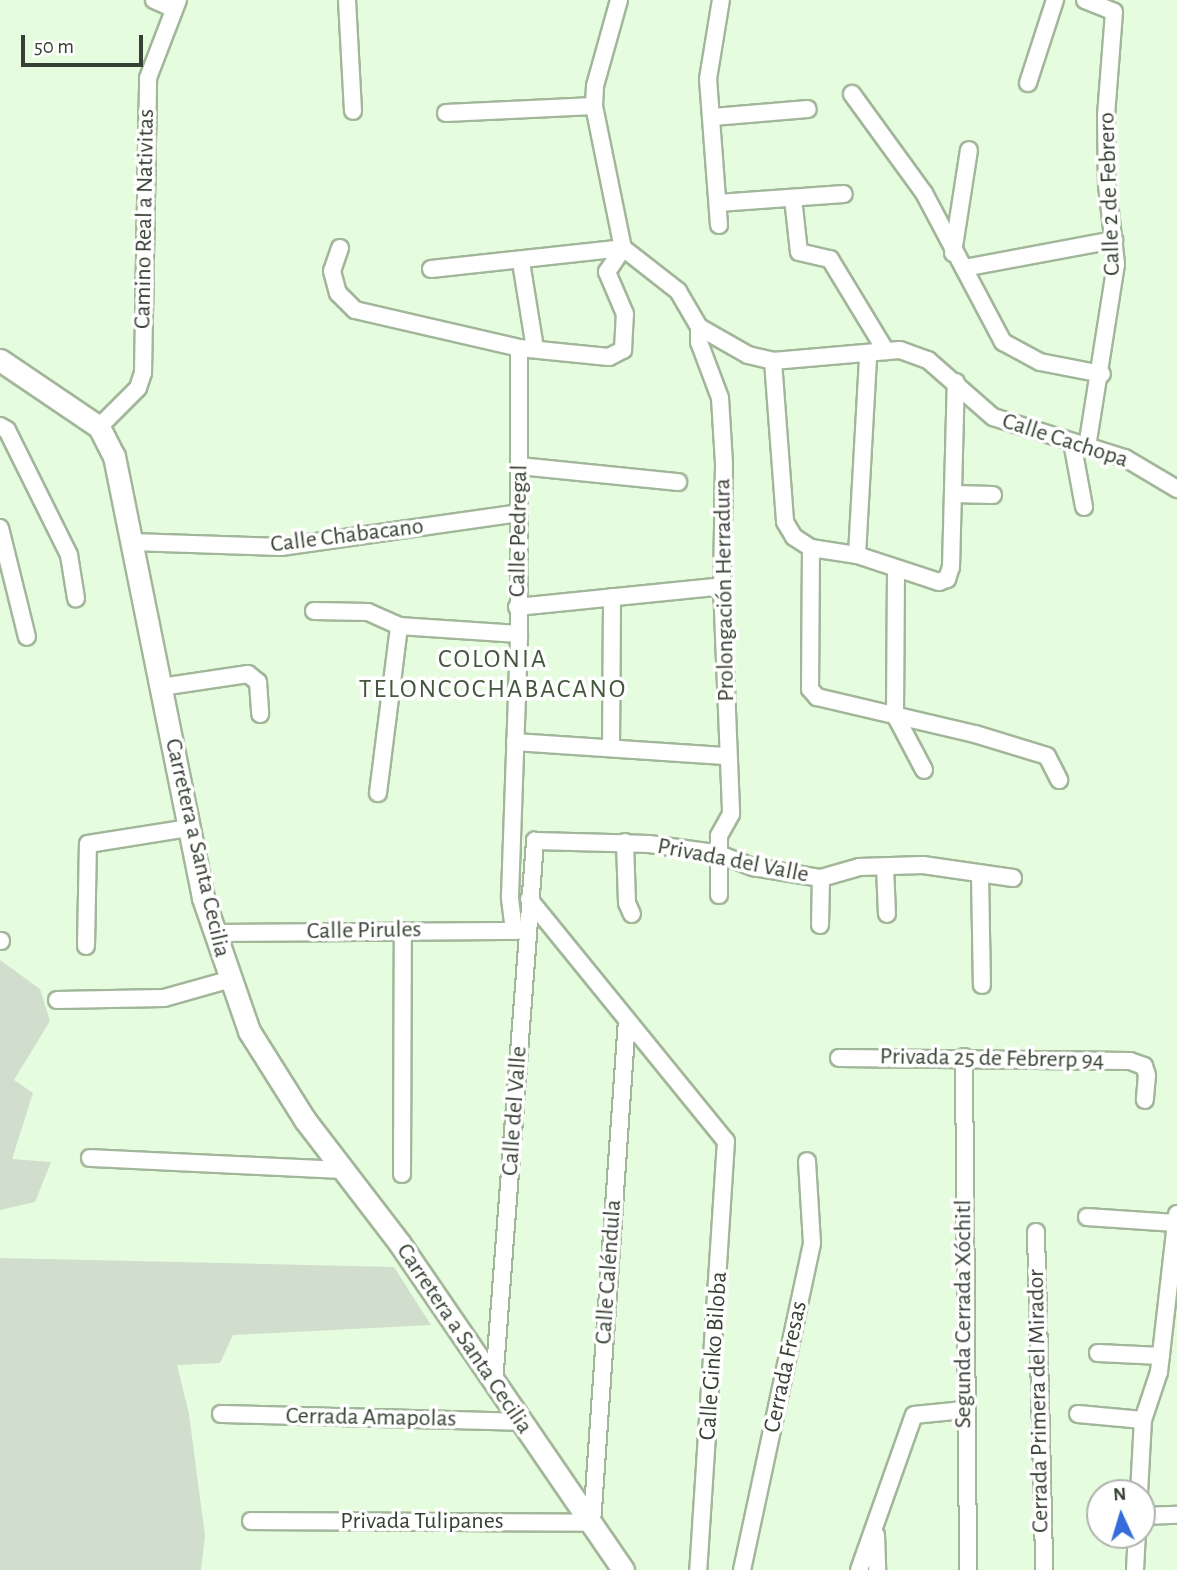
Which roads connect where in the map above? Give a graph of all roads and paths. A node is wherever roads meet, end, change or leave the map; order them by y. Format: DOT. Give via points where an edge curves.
graph roads {
  1 [pos="154,0"];
  2 [pos="347,0"];
  3 [pos="619,0"];
  4 [pos="721,0"];
  5 [pos="1055,0"];
  6 [pos="1085,0"];
  7 [pos="175,4"];
  8 [pos="1028,83"];
  9 [pos="852,94"];
  10 [pos="594,106"];
  11 [pos="808,109"];
  12 [pos="353,111"];
  13 [pos="446,113"];
  14 [pos="713,117"];
  15 [pos="969,150"];
  16 [pos="844,194"];
  17 [pos="793,198"];
  18 [pos="718,204"];
  19 [pos="719,225"];
  20 [pos="1114,240"];
  21 [pos="340,248"];
  22 [pos="623,248"];
  23 [pos="953,253"];
  24 [pos="522,262"];
  25 [pos="964,268"];
  26 [pos="431,270"];
  27 [pos="698,327"];
  28 [pos="527,348"];
  29 [pos="886,351"];
  30 [pos="868,356"];
  31 [pos="0,360"];
  32 [pos="773,361"];
  33 [pos="1101,373"];
  34 [pos="956,382"];
  35 [pos="0,426"];
  36 [pos="99,427"];
  37 [pos="1079,445"];
  38 [pos="520,466"];
  39 [pos="678,482"];
  40 [pos="1177,489"];
  41 [pos="953,494"];
  42 [pos="993,495"];
  43 [pos="1084,507"];
  44 [pos="519,513"];
  45 [pos="0,528"];
  46 [pos="132,542"];
  47 [pos="811,548"];
  48 [pos="857,555"];
  49 [pos="896,571"];
  50 [pos="722,586"];
  51 [pos="612,597"];
  52 [pos="76,598"];
  53 [pos="517,607"];
  54 [pos="314,611"];
  55 [pos="398,625"];
  56 [pos="519,634"];
  57 [pos="27,637"];
  58 [pos="161,687"];
  59 [pos="260,714"];
  60 [pos="895,715"];
  61 [pos="515,742"];
  62 [pos="611,747"];
  63 [pos="729,756"];
  64 [pos="924,770"];
  65 [pos="1059,780"];
  66 [pos="378,793"];
  67 [pos="188,828"];
  68 [pos="535,841"];
  69 [pos="625,842"];
  70 [pos="716,853"];
  71 [pos="885,867"];
  72 [pos="980,874"];
  73 [pos="821,877"];
  74 [pos="1013,878"];
  75 [pos="719,895"];
  76 [pos="529,898"];
  77 [pos="632,914"];
  78 [pos="887,914"];
  79 [pos="820,925"];
  80 [pos="403,931"];
  81 [pos="521,931"];
  82 [pos="214,933"];
  83 [pos="86,946"];
  84 [pos="228,980"];
  85 [pos="982,985"];
  86 [pos="57,1000"];
  87 [pos="627,1020"];
  88 [pos="964,1057"];
  89 [pos="839,1058"];
  90 [pos="1145,1100"];
  91 [pos="90,1158"];
  92 [pos="807,1161"];
  93 [pos="345,1170"];
  94 [pos="402,1174"];
  95 [pos="1087,1217"];
  96 [pos="1176,1218"];
  97 [pos="1036,1232"];
  98 [pos="1172,1297"];
  99 [pos="1170,1326"];
  100 [pos="1098,1353"];
  101 [pos="1161,1356"];
  102 [pos="494,1383"];
  103 [pos="964,1410"];
  104 [pos="221,1414"];
  105 [pos="1078,1414"];
  106 [pos="1143,1420"];
  107 [pos="520,1422"];
  108 [pos="1140,1479"];
  109 [pos="1156,1516"];
  110 [pos="1177,1516"];
  111 [pos="251,1521"];
  112 [pos="592,1523"];
  113 [pos="876,1529"];
  114 [pos="1136,1549"];
  115 [pos="623,1570"];
  116 [pos="698,1570"];
  117 [pos="741,1570"];
  118 [pos="859,1570"];
  119 [pos="877,1570"];
  120 [pos="968,1570"];
  121 [pos="1044,1570"];
  122 [pos="1135,1570"];
  1 -- 7 [label="street"];
  2 -- 12 [label="street"];
  3 -- 10 [label="street" via="595,86"];
  4 -- 14 [label="street" via="708,79"];
  5 -- 8 [label="street"];
  6 -- 20 [label="street, Calle 2 de Febrero" via="1114,12 1106,127"];
  7 -- 36 [label="street, Camino Real a Nativitas" via="148,78 143,373 138,388"];
  9 -- 23 [label="street" via="924,193"];
  10 -- 13 [label="street"];
  10 -- 22 [label="street"];
  11 -- 14 [label="street"];
  14 -- 18 [label="street"];
  15 -- 23 [label="street"];
  16 -- 17 [label="street"];
  17 -- 18 [label="street"];
  17 -- 29 [label="street" via="799,252 830,259"];
  18 -- 19 [label="street"];
  20 -- 25 [label="street"];
  20 -- 33 [label="street, Calle 2 de Febrero" via="1116,264"];
  21 -- 28 [label="street" via="332,271 338,293 355,310"];
  22 -- 24 [label="street"];
  22 -- 27 [label="street, Prolongación Herradura" via="678,291"];
  22 -- 28 [label="street" via="607,272 625,314 623,350 609,357"];
  23 -- 25 [label="street"];
  24 -- 26 [label="street"];
  24 -- 28 [label="street, Calle Pedregal"];
  25 -- 33 [label="street" via="1003,342 1040,362"];
  27 -- 32 [label="street" via="748,355"];
  27 -- 50 [label="street, Prolongación Herradura" via="720,398"];
  28 -- 38 [label="street, Calle Pedregal"];
  29 -- 30 [label="street"];
  29 -- 34 [label="street, Calle Cachopa" via="900,350 928,360"];
  30 -- 32 [label="street"];
  30 -- 48 [label="street"];
  31 -- 36 [label="main road, Carretera a Santa Cecilia"];
  32 -- 47 [label="street" via="785,522 794,537"];
  33 -- 37 [label="street, Calle 2 de Febrero"];
  34 -- 37 [label="street, Calle Cachopa" via="993,418"];
  34 -- 41 [label="street"];
  35 -- 52 [label="street" via="7,430 69,555"];
  36 -- 46 [label="main road, Carretera a Santa Cecilia" via="114,456"];
  37 -- 40 [label="street, Calle Cachopa" via="1125,458"];
  37 -- 43 [label="street"];
  38 -- 39 [label="street"];
  38 -- 44 [label="street, Calle Pedregal"];
  41 -- 42 [label="street"];
  41 -- 49 [label="street" via="947,579 939,582"];
  44 -- 46 [label="street, Calle Chabacano" via="281,547"];
  44 -- 53 [label="street, Calle Pedregal"];
  45 -- 57 [label="street"];
  46 -- 58 [label="main road, Carretera a Santa Cecilia"];
  47 -- 48 [label="street"];
  47 -- 60 [label="street" via="810,689 817,697"];
  48 -- 49 [label="street"];
  49 -- 60 [label="street"];
  50 -- 51 [label="street"];
  50 -- 63 [label="street, Prolongación Herradura"];
  51 -- 53 [label="street"];
  51 -- 62 [label="street"];
  53 -- 56 [label="street, Calle Pedregal"];
  54 -- 55 [label="street" via="368,612"];
  55 -- 56 [label="street"];
  55 -- 66 [label="street"];
  56 -- 61 [label="street, Calle Pedregal"];
  58 -- 59 [label="street" via="248,674 258,682"];
  58 -- 67 [label="main road, Carretera a Santa Cecilia"];
  60 -- 64 [label="street"];
  60 -- 65 [label="street" via="1046,756"];
  61 -- 62 [label="street"];
  61 -- 81 [label="street, Calle Pedregal" via="510,896"];
  62 -- 63 [label="street"];
  63 -- 70 [label="street, Prolongación Herradura" via="731,814"];
  67 -- 82 [label="main road, Carretera a Santa Cecilia"];
  67 -- 83 [label="street" via="88,844"];
  68 -- 69 [label="street, Privada del Valle"];
  68 -- 76 [label="street, Calle del Valle"];
  69 -- 70 [label="street, Privada del Valle"];
  69 -- 77 [label="street" via="627,903"];
  70 -- 73 [label="street, Privada del Valle" via="766,870"];
  70 -- 75 [label="street"];
  71 -- 72 [label="street, Privada del Valle" via="923,866"];
  71 -- 73 [label="street, Privada del Valle" via="859,867"];
  71 -- 78 [label="street"];
  72 -- 74 [label="street, Privada del Valle"];
  72 -- 85 [label="street"];
  73 -- 79 [label="street"];
  76 -- 81 [label="street, Calle del Valle"];
  76 -- 87 [label="street"];
  80 -- 81 [label="street, Calle Pirules"];
  80 -- 82 [label="street, Calle Pirules"];
  80 -- 94 [label="street"];
  81 -- 102 [label="street, Calle del Valle"];
  82 -- 84 [label="main road, Carretera a Santa Cecilia"];
  84 -- 86 [label="street" via="164,998"];
  84 -- 93 [label="main road, Carretera a Santa Cecilia" via="249,1031 305,1120"];
  87 -- 112 [label="street, Calle Caléndula"];
  87 -- 116 [label="street, Calle Ginko Biloba" via="726,1141"];
  88 -- 89 [label="street, Privada 25 de Febrerp 94"];
  88 -- 90 [label="street, Privada 25 de Febrerp 94" via="1130,1061 1144,1066"];
  88 -- 103 [label="street, Segunda Cerrada Xóchitl"];
  91 -- 93 [label="street"];
  92 -- 117 [label="street, Cerrada Fresas" via="812,1243"];
  93 -- 102 [label="main road, Carretera a Santa Cecilia"];
  95 -- 96 [label="street"];
  96 -- 98 [label="street"];
  97 -- 121 [label="street, Cerrada Primera del Mirador"];
  98 -- 99 [label="street"];
  99 -- 101 [label="street"];
  100 -- 101 [label="street"];
  101 -- 106 [label="street"];
  102 -- 107 [label="main road, Carretera a Santa Cecilia"];
  103 -- 113 [label="street" via="914,1415"];
  103 -- 120 [label="street, Segunda Cerrada Xóchitl"];
  104 -- 107 [label="street, Cerrada Amapolas"];
  105 -- 106 [label="street"];
  106 -- 108 [label="street"];
  107 -- 112 [label="main road, Carretera a Santa Cecilia"];
  109 -- 110 [label="street"];
  111 -- 112 [label="street, Privada Tulipanes"];
  112 -- 115 [label="main road, Carretera a Santa Cecilia"];
  113 -- 118 [label="street"];
  113 -- 119 [label="street"];
  114 -- 122 [label="street"];
}
